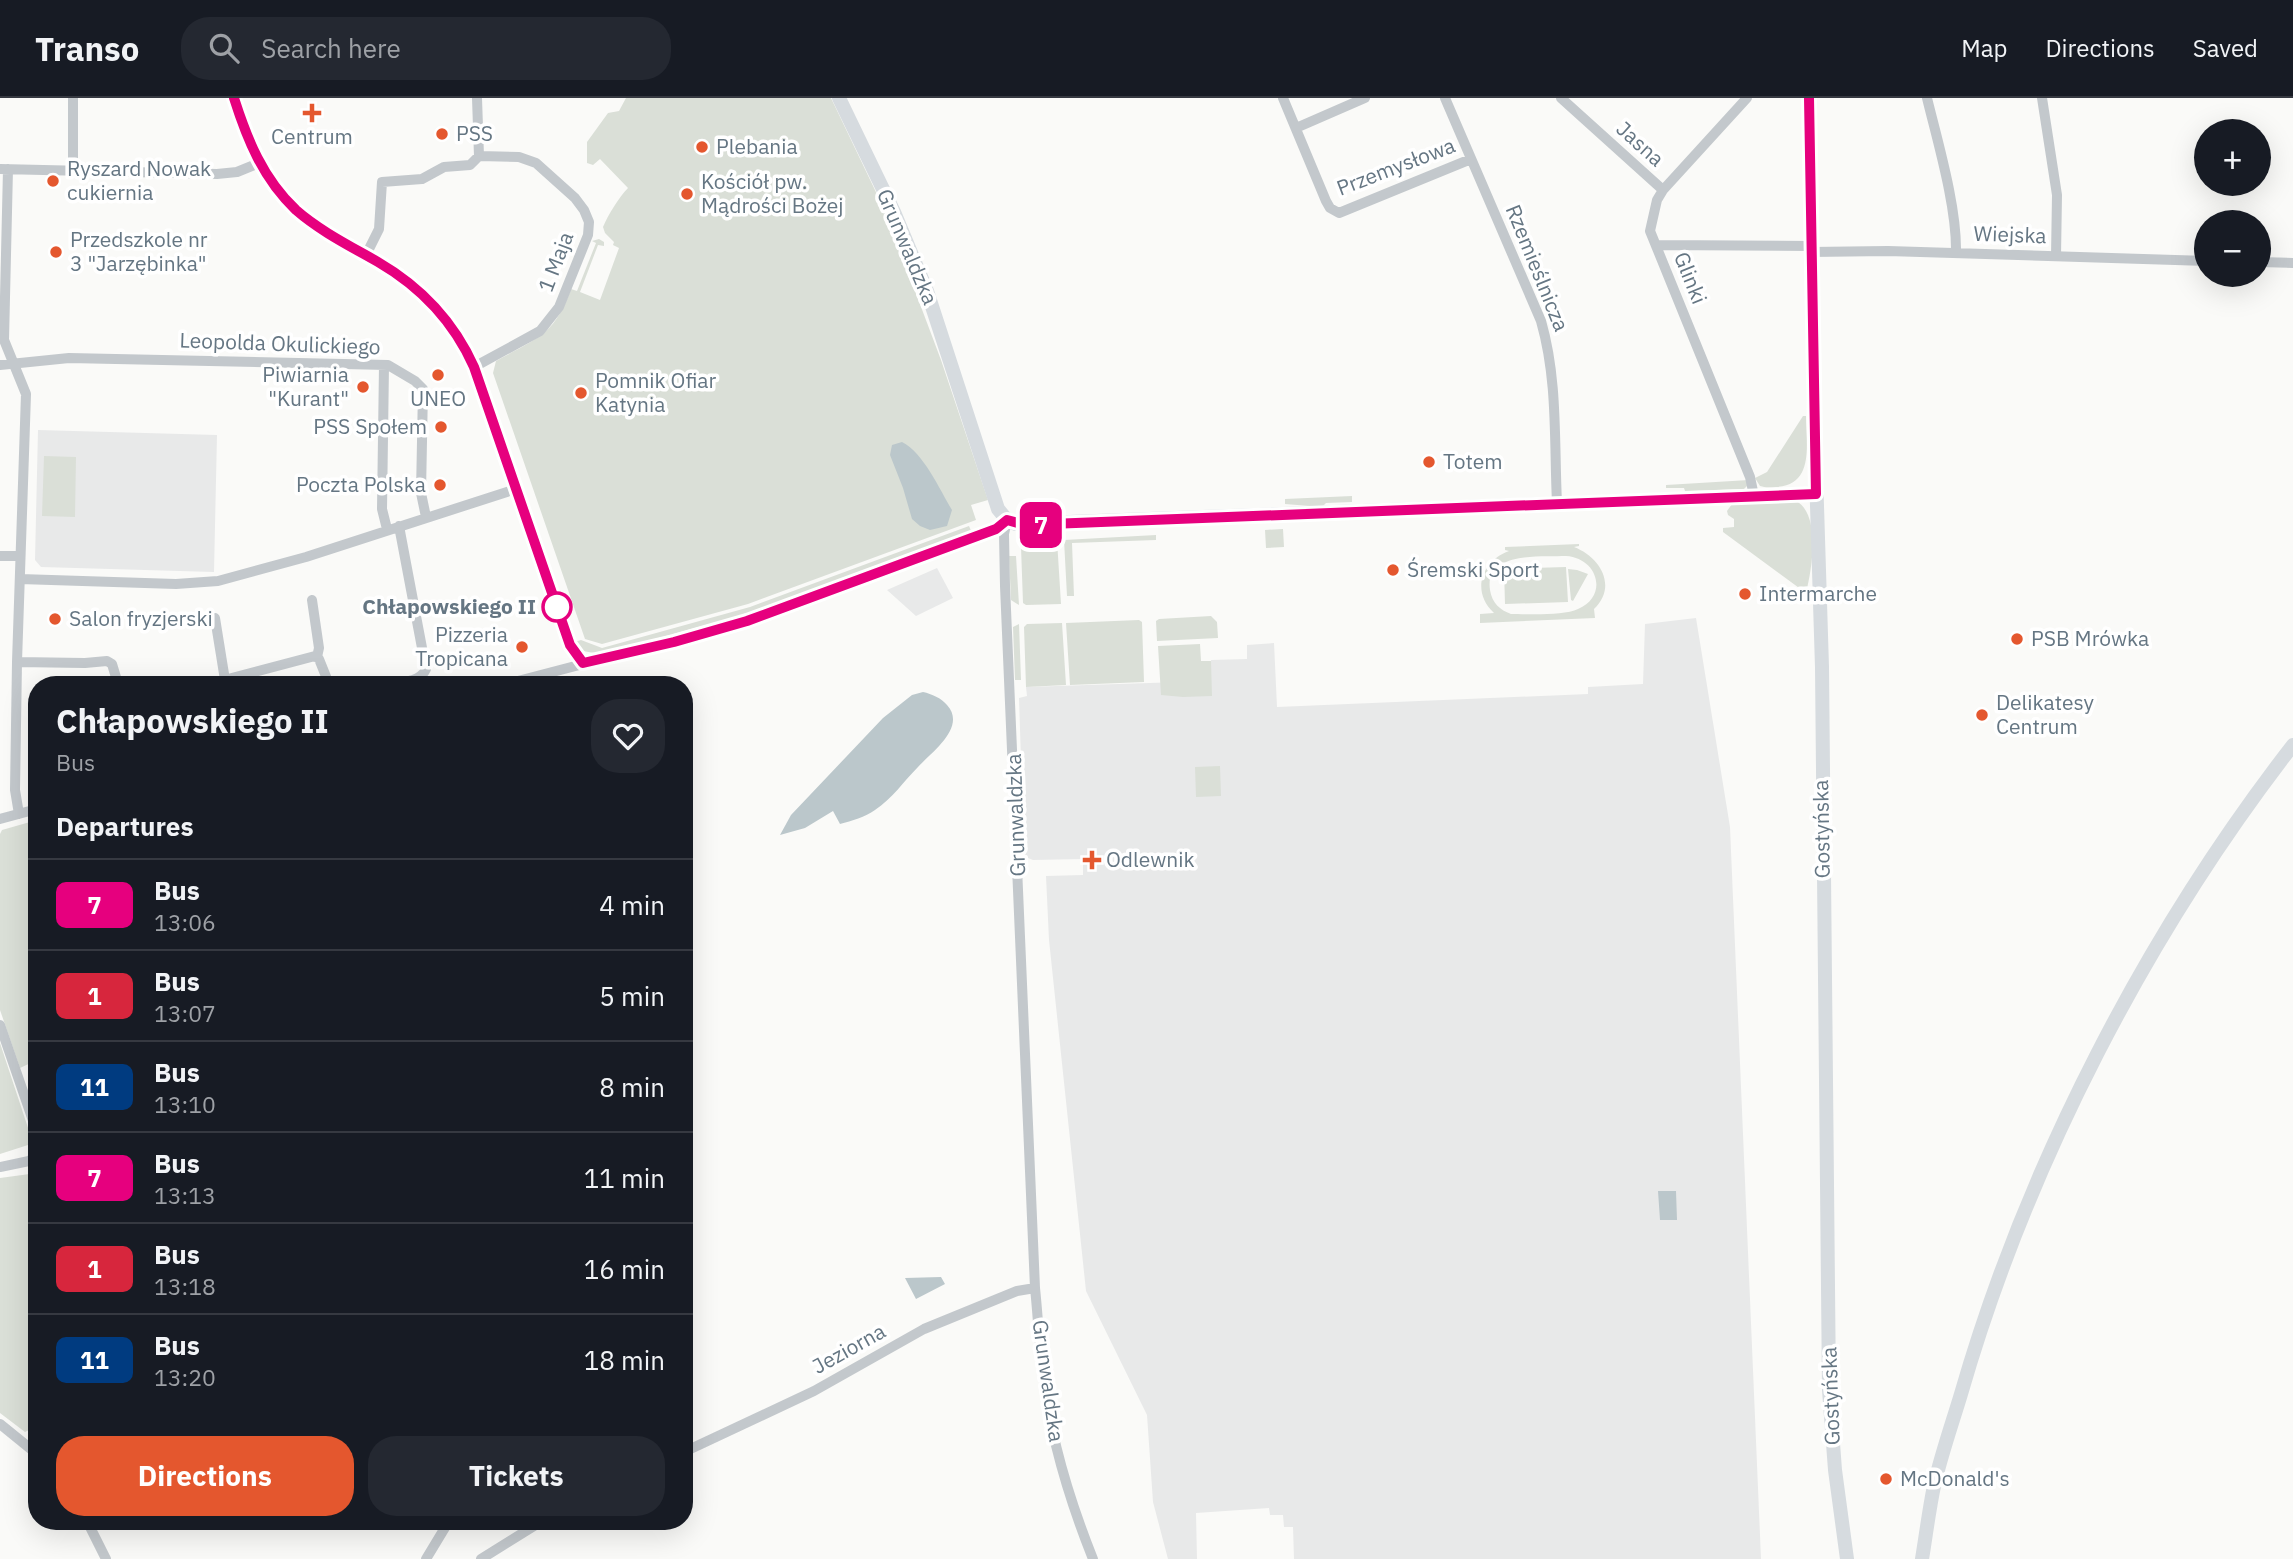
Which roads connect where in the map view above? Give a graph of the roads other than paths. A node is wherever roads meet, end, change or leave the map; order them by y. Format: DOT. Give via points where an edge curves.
graph roads {
  1 [pos="73,98"];
  2 [pos="234,98"];
  3 [pos="477,98"];
  4 [pos="839,98"];
  5 [pos="1283,98"];
  6 [pos="1365,98"];
  7 [pos="1445,98"];
  8 [pos="1560,98"];
  9 [pos="1747,98"];
  10 [pos="1810,98"];
  11 [pos="1927,98"];
  12 [pos="2042,98"];
  13 [pos="1296,128"];
  14 [pos="479,156"];
  15 [pos="1471,159"];
  16 [pos="259,163"];
  17 [pos="4,169"];
  18 [pos="73,170"];
  19 [pos="1662,190"];
  20 [pos="1656,246"];
  21 [pos="1811,249"];
  22 [pos="1956,253"];
  23 [pos="366,256"];
  24 [pos="2056,256"];
  25 [pos="2194,261"];
  26 [pos="2271,262"];
  27 [pos="2293,263"];
  28 [pos="14,364"];
  29 [pos="0,365"];
  30 [pos="384,365"];
  31 [pos="474,367"];
  32 [pos="516,489"];
  33 [pos="1816,494"];
  34 [pos="1754,496"];
  35 [pos="1557,503"];
  36 [pos="426,517"];
  37 [pos="1007,520"];
  38 [pos="399,526"];
  39 [pos="387,529"];
  40 [pos="0,556"];
  41 [pos="20,556"];
  42 [pos="20,579"];
  43 [pos="312,600"];
  44 [pos="215,618"];
  45 [pos="317,657"];
  46 [pos="17,662"];
  47 [pos="583,663"];
  48 [pos="116,676"];
  49 [pos="224,676"];
  50 [pos="239,676"];
  51 [pos="325,676"];
  52 [pos="423,676"];
  53 [pos="538,676"];
  54 [pos="2293,745"];
  55 [pos="28,812"];
  56 [pos="19,814"];
  57 [pos="0,819"];
  58 [pos="0,1025"];
  59 [pos="28,1106"];
  60 [pos="28,1160"];
  61 [pos="0,1167"];
  62 [pos="1035,1287"];
  63 [pos="0,1424"];
  64 [pos="28,1447"];
  65 [pos="693,1448"];
  66 [pos="92,1530"];
  67 [pos="444,1530"];
  68 [pos="528,1530"];
  69 [pos="106,1559"];
  70 [pos="426,1559"];
  71 [pos="481,1559"];
  72 [pos="1093,1559"];
  73 [pos="1847,1559"];
  74 [pos="1922,1559"];
  1 -- 18 [label="street"];
  2 -- 16 [label="street"];
  3 -- 14 [label="street"];
  4 -- 37 [label="main road, Grunwaldzka" via="917,267 998,509"];
  5 -- 13 [label="street, Przemysłowa"];
  6 -- 13 [label="street"];
  7 -- 15 [label="street, Rzemieślnicza"];
  8 -- 19 [label="street, Jasna"];
  9 -- 19 [label="street, Glinki"];
  10 -- 21 [label="main road, Gostyńska"];
  11 -- 22 [label="street"];
  12 -- 24 [label="street" via="2057,195"];
  13 -- 15 [label="street, Przemysłowa" via="1326,201 1339,212"];
  14 -- 23 [label="street, 1 Maja" via="470,165 444,167 422,179 382,182 379,229"];
  14 -- 31 [label="street, 1 Maja" via="519,157 536,163 575,198 589,222 578,263 547,324"];
  15 -- 35 [label="street, Rzemieślnicza" via="1549,346"];
  16 -- 18 [label="street" via="217,174"];
  16 -- 23 [label="street" via="307,219"];
  17 -- 18 [label="street"];
  17 -- 28 [label="street" via="4,340"];
  19 -- 20 [label="street, Glinki" via="1651,228"];
  20 -- 21 [label="street, Wiejska"];
  20 -- 34 [label="street, Glinki"];
  21 -- 22 [label="street, Wiejska"];
  21 -- 33 [label="main road, Gostyńska"];
  22 -- 24 [label="street, Wiejska"];
  23 -- 31 [label="street" via="431,301"];
  24 -- 25 [label="street, Wiejska"];
  26 -- 27 [label="street"];
  28 -- 29 [label="street, Leopolda Okulickiego"];
  28 -- 30 [label="street, Leopolda Okulickiego" via="69,358"];
  28 -- 41 [label="street" via="26,394"];
  30 -- 36 [label="street, Leopolda Okulickiego" via="423,389 421,493"];
  30 -- 39 [label="street" via="382,509"];
  31 -- 32 [label="street"];
  32 -- 36 [label="street"];
  32 -- 47 [label="street" via="570,645"];
  33 -- 34 [label="main road"];
  33 -- 73 [label="main road, Gostyńska" via="1829,1390"];
  34 -- 35 [label="main road"];
  35 -- 37 [label="main road" via="1025,525"];
  36 -- 38 [label="street"];
  37 -- 47 [label="street" via="996,529 771,613"];
  37 -- 62 [label="street, Grunwaldzka" via="1005,574"];
  38 -- 39 [label="street"];
  38 -- 52 [label="street" via="426,669"];
  39 -- 42 [label="street" via="218,581"];
  40 -- 41 [label="street"];
  41 -- 42 [label="street"];
  42 -- 46 [label="street"];
  43 -- 45 [label="street"];
  44 -- 49 [label="street"];
  45 -- 50 [label="street"];
  45 -- 51 [label="street"];
  46 -- 48 [label="street" via="107,661"];
  46 -- 56 [label="street" via="15,794"];
  47 -- 53 [label="street"];
  54 -- 74 [label="main road" via="2246,808 2166,933 2059,1134 1973,1351 1935,1485"];
  55 -- 56 [label="street"];
  56 -- 57 [label="street"];
  58 -- 59 [label="street"];
  60 -- 61 [label="street"];
  62 -- 65 [label="street, Jeziorna" via="924,1329 814,1391"];
  62 -- 72 [label="street, Grunwaldzka" via="1049,1413 1067,1489"];
  63 -- 64 [label="street"];
  66 -- 69 [label="street"];
  67 -- 70 [label="street"];
  68 -- 71 [label="street"];
}
